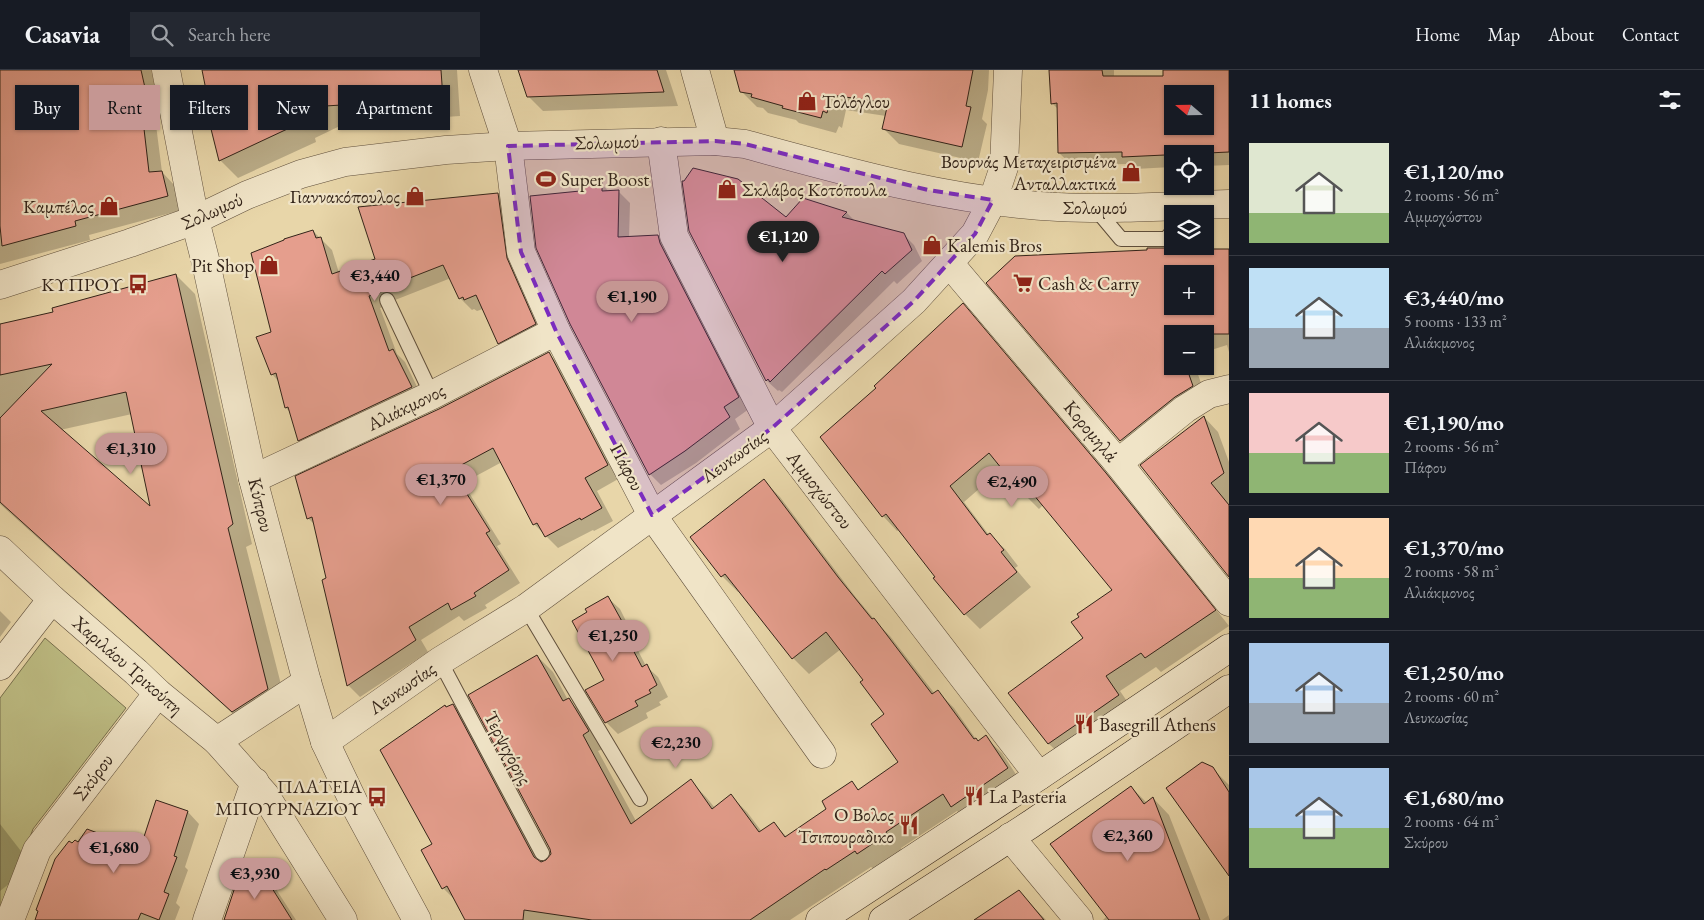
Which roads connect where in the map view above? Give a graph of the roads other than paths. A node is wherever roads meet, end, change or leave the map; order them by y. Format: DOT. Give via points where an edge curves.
graph roads {
  1 [pos="166,70"];
  2 [pos="483,70"];
  3 [pos="695,70"];
  4 [pos="1008,70"];
  5 [pos="661,141"];
  6 [pos="715,141"];
  7 [pos="508,146"];
  8 [pos="993,200"];
  9 [pos="1229,204"];
  10 [pos="1214,206"];
  11 [pos="1095,208"];
  12 [pos="1164,209"];
  13 [pos="195,220"];
  14 [pos="1164,239"];
  15 [pos="949,263"];
  16 [pos="0,285"];
  17 [pos="387,300"];
  18 [pos="556,331"];
  19 [pos="1229,389"];
  20 [pos="432,395"];
  21 [pos="772,428"];
  22 [pos="1118,463"];
  23 [pos="253,479"];
  24 [pos="652,515"];
  25 [pos="0,550"];
  26 [pos="52,599"];
  27 [pos="1229,602"];
  28 [pos="526,608"];
  29 [pos="1229,648"];
  30 [pos="440,662"];
  31 [pos="0,666"];
  32 [pos="307,682"];
  33 [pos="1229,689"];
  34 [pos="158,693"];
  35 [pos="217,741"];
  36 [pos="325,742"];
  37 [pos="822,754"];
  38 [pos="1039,776"];
  39 [pos="255,782"];
  40 [pos="640,799"];
  41 [pos="1010,837"];
  42 [pos="542,852"];
  43 [pos="10,920"];
  44 [pos="207,920"];
  45 [pos="343,920"];
  46 [pos="417,920"];
  47 [pos="820,920"];
  48 [pos="883,920"];
  49 [pos="1079,920"];
  1 -- 13 [label="street, Κύπρου"];
  2 -- 7 [label="street, Πάφου"];
  3 -- 6 [label="street"];
  4 -- 8 [label="street, Λευκωσίας" via="1004,167"];
  5 -- 6 [label="street, Σολωμού"];
  5 -- 7 [label="street, Σολωμού"];
  5 -- 21 [label="street, Αμμοχώστου" via="674,236"];
  6 -- 8 [label="street, Σολωμού" via="745,144 928,190"];
  7 -- 13 [label="street, Σολωμού" via="345,162 301,174"];
  7 -- 18 [label="street, Πάφου" via="521,252"];
  8 -- 11 [label="street, Σολωμού"];
  8 -- 15 [label="street, Λευκωσίας" via="975,234"];
  9 -- 10 [label="street, Σολωμού"];
  11 -- 12 [label="street, Σολωμού"];
  11 -- 14 [label="lane" via="1121,238"];
  13 -- 16 [label="street, Σολωμού"];
  13 -- 23 [label="street, Κύπρου"];
  15 -- 21 [label="street, Λευκωσίας" via="914,301"];
  15 -- 22 [label="street, Κορομηλά"];
  17 -- 20 [label="lane"];
  18 -- 20 [label="street, Αλιάκμονος"];
  18 -- 24 [label="street, Πάφου"];
  19 -- 22 [label="street" via="1209,394 1185,408"];
  20 -- 23 [label="street, Αλιάκμονος"];
  21 -- 24 [label="street, Λευκωσίας"];
  21 -- 38 [label="street, Αμμοχώστου"];
  22 -- 27 [label="street, Κορομηλά"];
  23 -- 32 [label="street, Κύπρου"];
  24 -- 28 [label="street, Λευκωσίας"];
  24 -- 37 [label="street, Πάφου"];
  25 -- 26 [label="street, Χαριλάου Τρικούπη"];
  26 -- 31 [label="street"];
  26 -- 34 [label="street, Χαριλάου Τρικούπη"];
  28 -- 30 [label="street, Λευκωσίας"];
  28 -- 40 [label="lane"];
  29 -- 38 [label="street"];
  30 -- 36 [label="street, Λευκωσίας"];
  30 -- 42 [label="lane, Τερψιχόρης"];
  32 -- 35 [label="street"];
  32 -- 36 [label="street, Κύπρου"];
  33 -- 41 [label="street"];
  34 -- 35 [label="street, Χαριλάου Τρικούπη"];
  34 -- 43 [label="street, Σκύρου" via="37,850"];
  35 -- 39 [label="street, Χαριλάου Τρικούπη"];
  36 -- 46 [label="street, Κύπρου"];
  38 -- 47 [label="street"];
  39 -- 44 [label="street"];
  39 -- 45 [label="street"];
  41 -- 48 [label="street"];
  41 -- 49 [label="street"];
}
